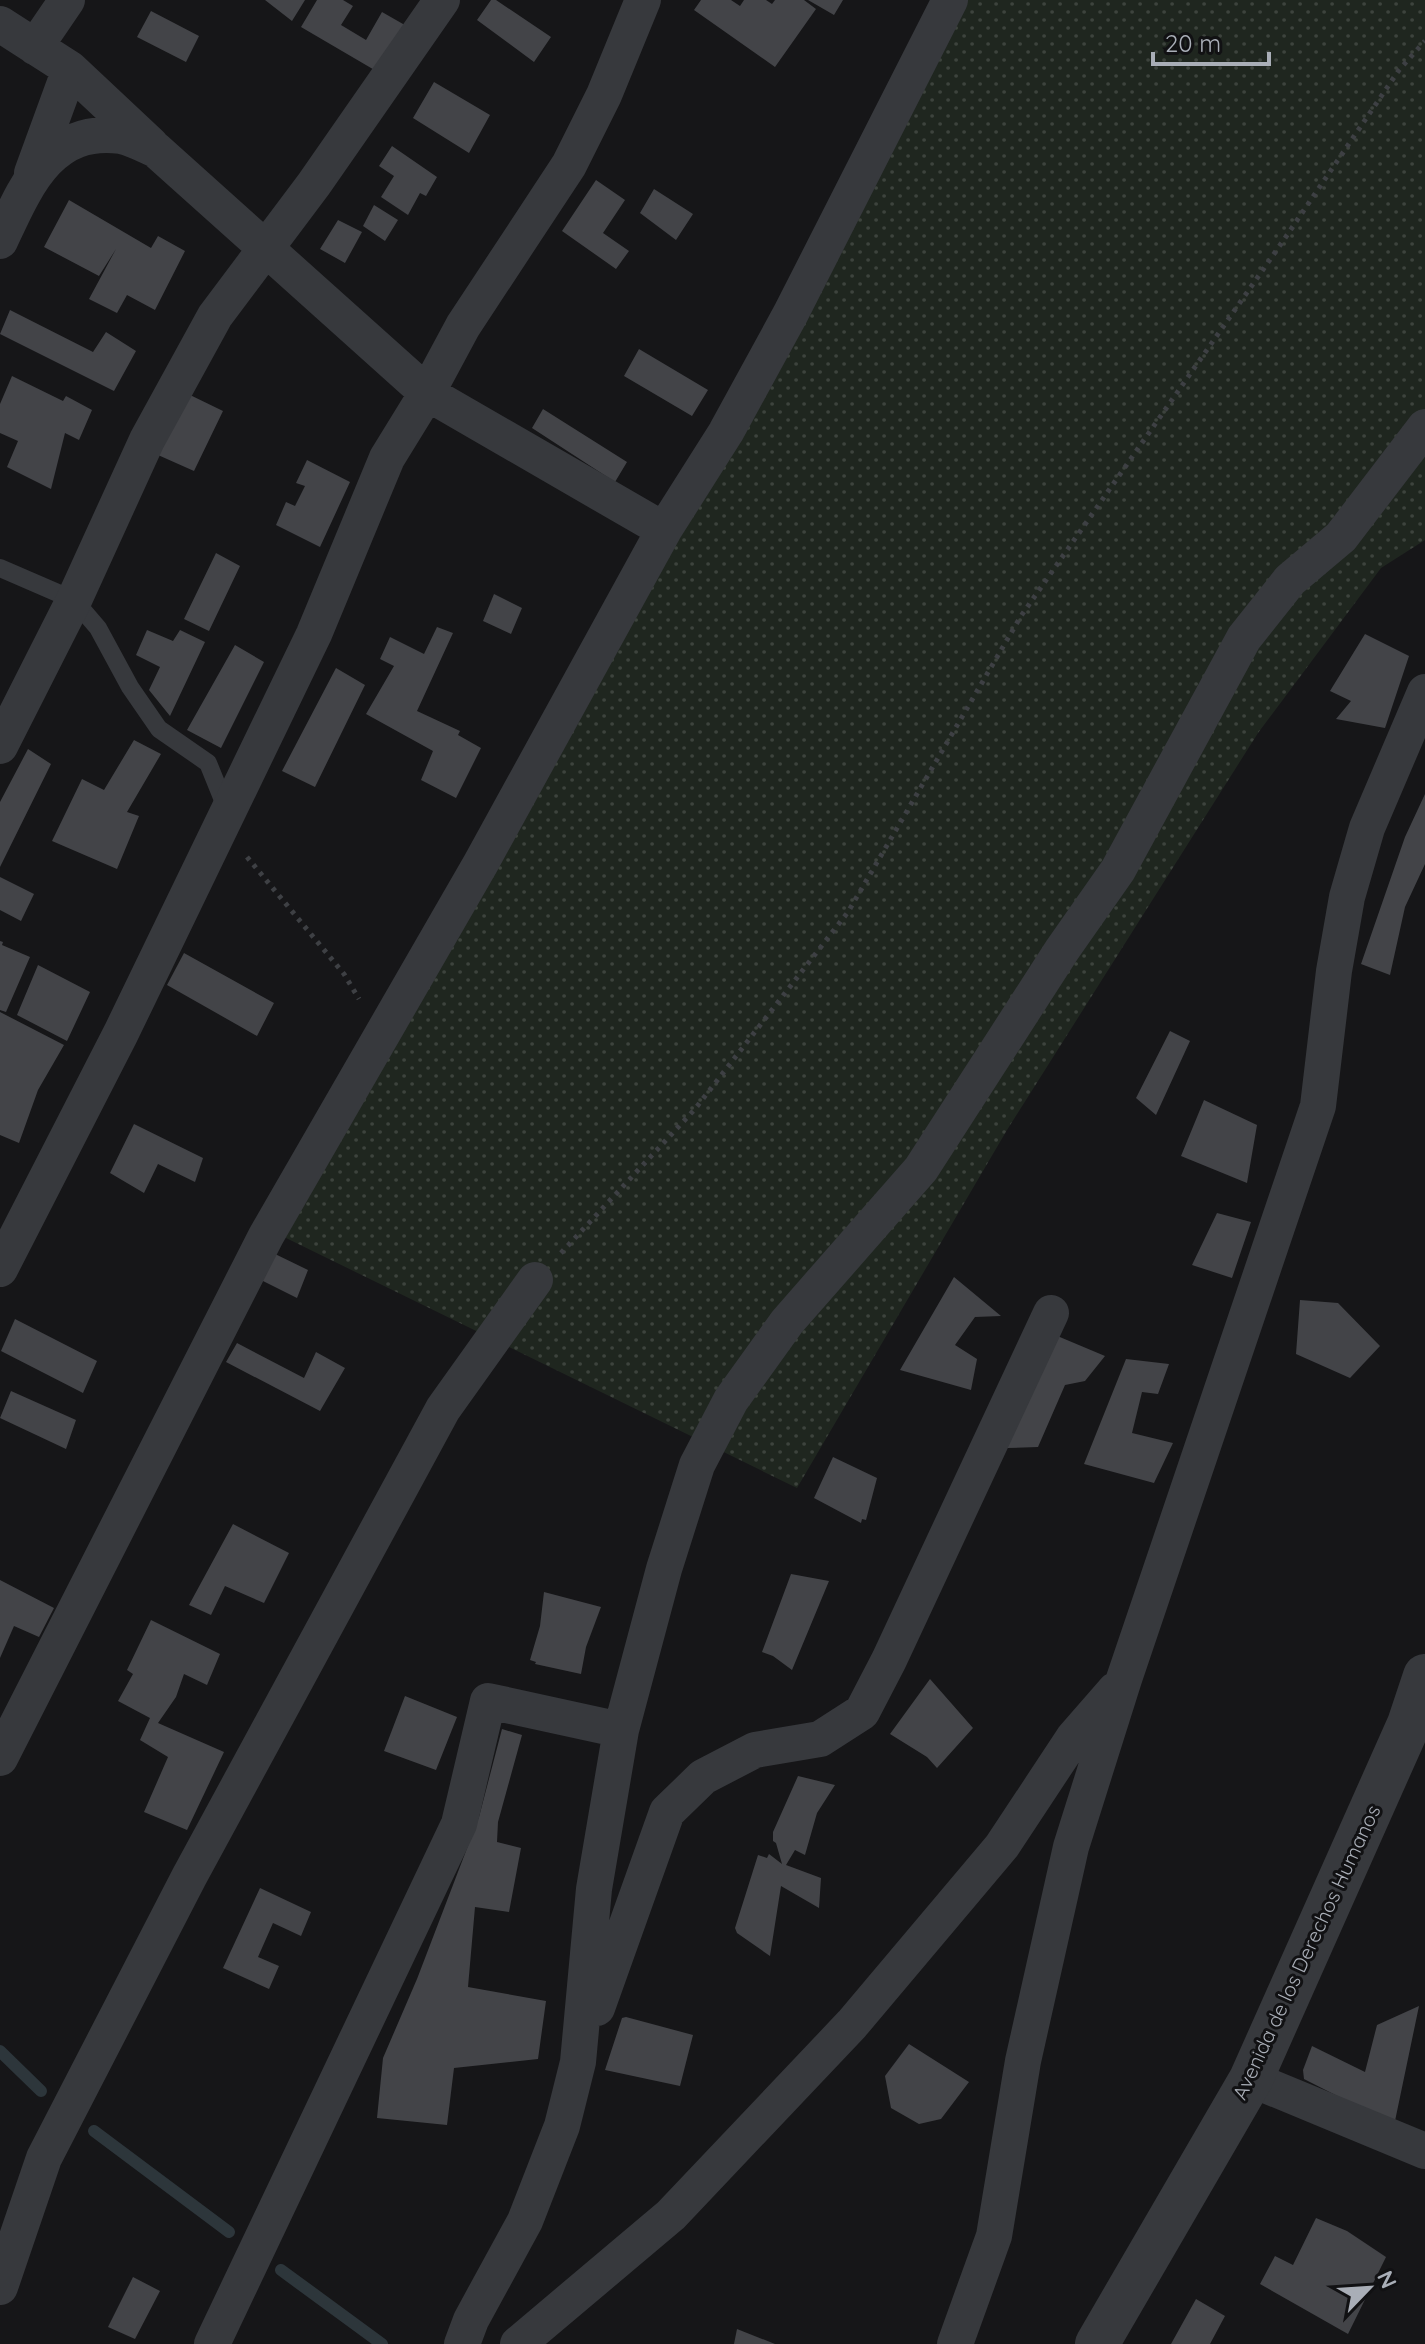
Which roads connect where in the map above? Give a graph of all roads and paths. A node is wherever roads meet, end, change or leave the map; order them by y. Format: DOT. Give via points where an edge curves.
graph roads {
  1 [pos="67,0"];
  2 [pos="442,0"];
  3 [pos="643,0"];
  4 [pos="950,0"];
  5 [pos="0,24"];
  6 [pos="1425,41"];
  7 [pos="35,47"];
  8 [pos="70,69"];
  9 [pos="156,150"];
  10 [pos="29,180"];
  11 [pos="0,241"];
  12 [pos="265,249"];
  13 [pos="427,393"];
  14 [pos="1425,427"];
  15 [pos="664,530"];
  16 [pos="0,568"];
  17 [pos="74,600"];
  18 [pos="1425,692"];
  19 [pos="0,746"];
  20 [pos="228,812"];
  21 [pos="382,1038"];
  22 [pos="0,1269"];
  23 [pos="535,1280"];
  24 [pos="1051,1313"];
  25 [pos="1425,1676"];
  26 [pos="1124,1679"];
  27 [pos="621,1730"];
  28 [pos="4,1742"];
  29 [pos="578,2062"];
  30 [pos="1251,2079"];
  31 [pos="1425,2151"];
  32 [pos="0,2287"];
  33 [pos="212,2344"];
  34 [pos="462,2344"];
  35 [pos="518,2344"];
  36 [pos="955,2344"];
  37 [pos="1097,2344"];
  1 -- 7 [label="street"];
  2 -- 12 [label="street"];
  3 -- 13 [label="street" via="569,165 463,326"];
  4 -- 15 [label="street" via="791,313 726,432"];
  5 -- 7 [label="street"];
  6 -- 23 [label="path" via="1399,70 1021,616 848,912 695,1109"];
  7 -- 8 [label="street"];
  8 -- 9 [label="street"];
  8 -- 10 [label="street"];
  9 -- 10 [label="street" via="122,136 86,136 54,152"];
  9 -- 12 [label="street"];
  10 -- 11 [label="street"];
  12 -- 13 [label="street"];
  12 -- 17 [label="street" via="215,316 147,440"];
  13 -- 15 [label="street"];
  13 -- 20 [label="street" via="387,458 314,634"];
  14 -- 27 [label="street" via="1341,537 1290,580 1244,638 1118,870 921,1169 787,1322 731,1400 697,1465"];
  15 -- 21 [label="street"];
  16 -- 17 [label="lane"];
  17 -- 19 [label="street"];
  17 -- 20 [label="lane" via="98,628 159,729 208,763"];
  18 -- 26 [label="street" via="1367,828 1347,897 1318,1106"];
  20 -- 21 [label="path" via="249,861 344,974"];
  20 -- 22 [label="street"];
  21 -- 28 [label="street" via="266,1236"];
  23 -- 32 [label="street" via="443,1409 189,1877 44,2158"];
  24 -- 29 [label="street" via="862,1712 820,1739 755,1750 729,1763 703,1777 667,1812"];
  25 -- 30 [label="street, Avenida de los Derechos Humanos" via="1409,1724"];
  26 -- 35 [label="street" via="1074,1737 1002,1846 852,2024 671,2215"];
  26 -- 36 [label="street" via="1071,1847 1023,2061 994,2236"];
  27 -- 29 [label="street" via="594,1889"];
  27 -- 33 [label="street" via="488,1701 459,1824"];
  29 -- 34 [label="street" via="562,2126 525,2221"];
  30 -- 31 [label="street"];
  30 -- 37 [label="street, Avenida de los Derechos Humanos"];
}
